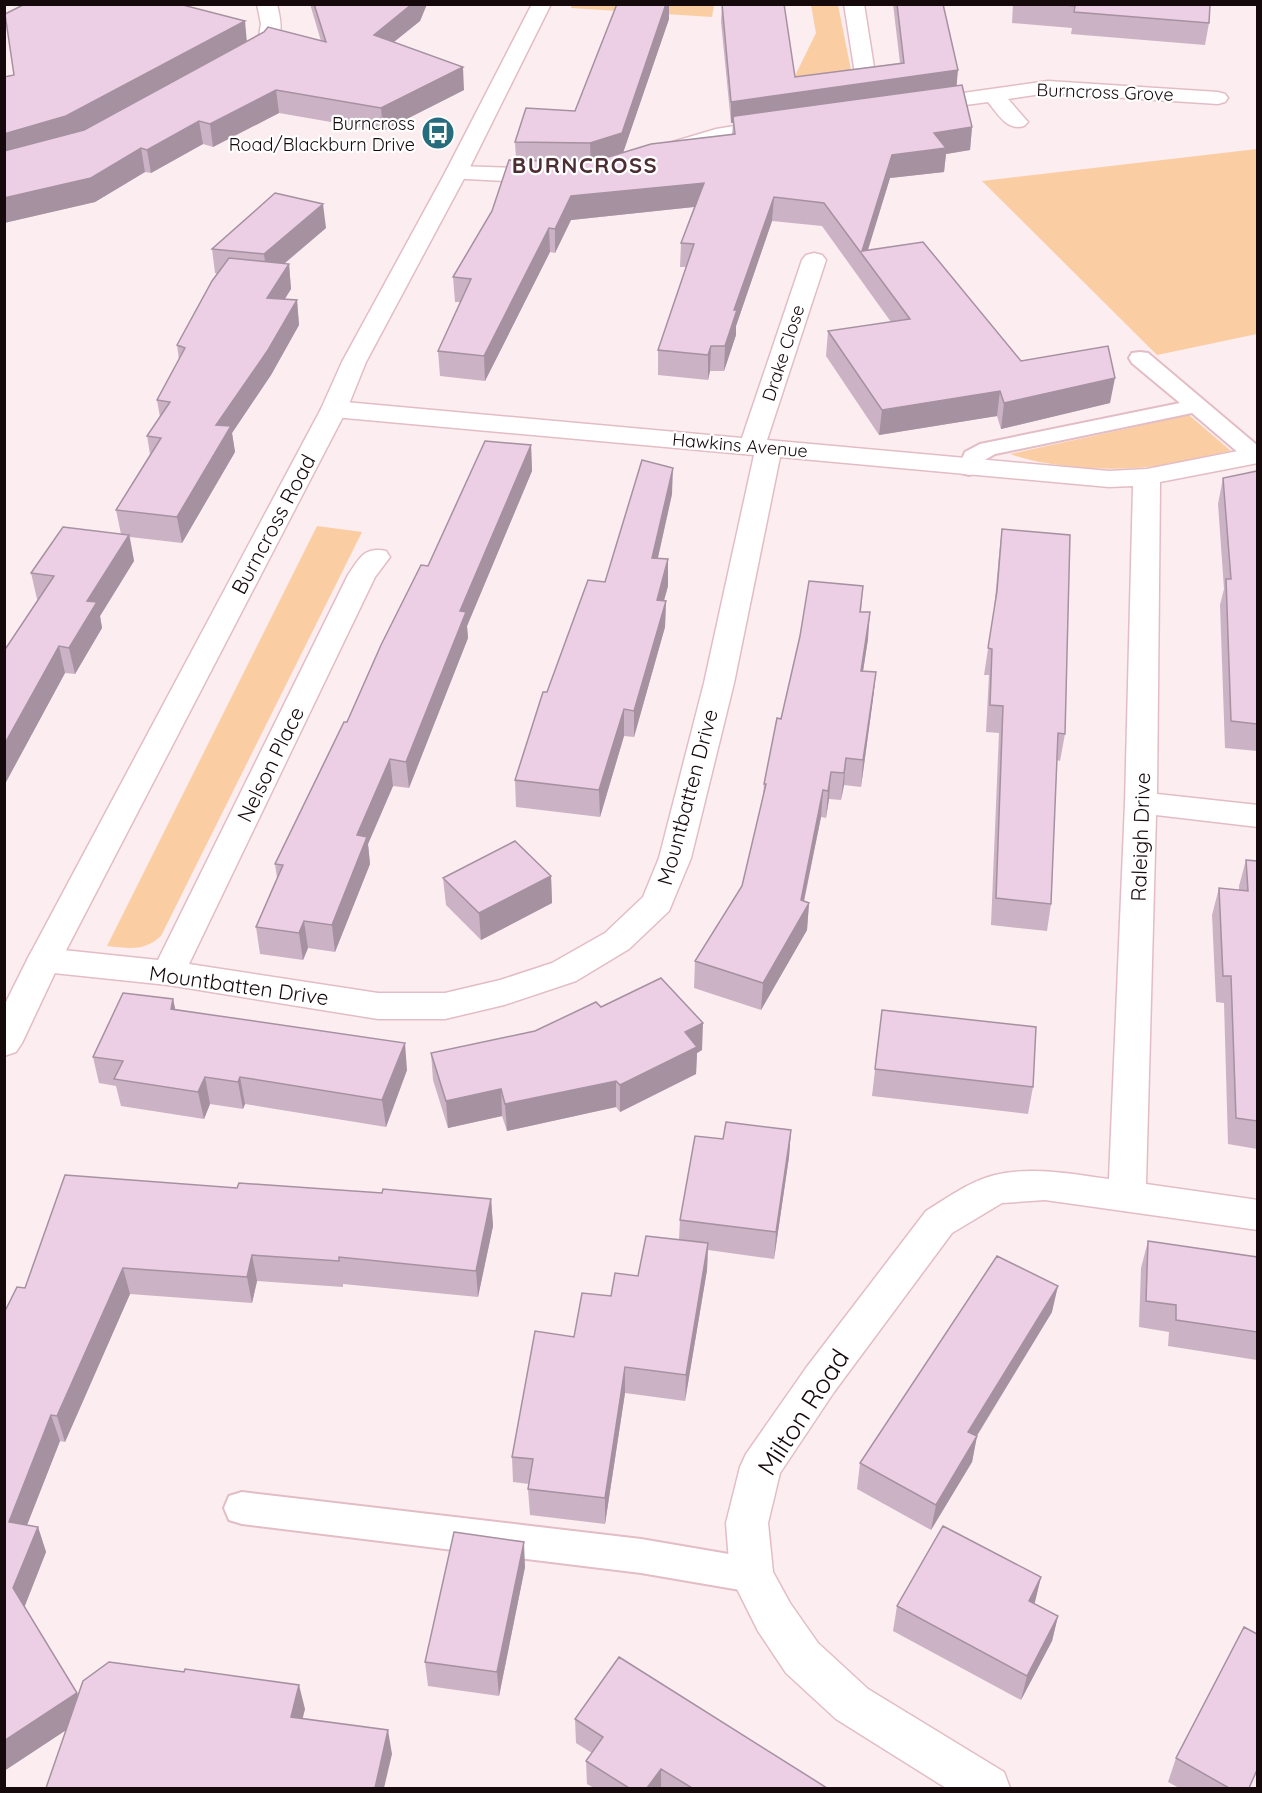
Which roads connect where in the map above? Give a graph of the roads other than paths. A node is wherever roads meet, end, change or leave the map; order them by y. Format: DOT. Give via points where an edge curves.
graph roads {
  1 [pos="267,4"];
  2 [pos="542,4"];
  3 [pos="854,4"];
  4 [pos="220,69"];
  5 [pos="889,77"];
  6 [pos="866,80"];
  7 [pos="845,82"];
  8 [pos="992,94"];
  9 [pos="1218,98"];
  10 [pos="898,108"];
  11 [pos="1017,122"];
  12 [pos="793,123"];
  13 [pos="647,158"];
  14 [pos="456,173"];
  15 [pos="572,177"];
  16 [pos="814,260"];
  17 [pos="1140,358"];
  18 [pos="1196,406"];
  19 [pos="334,409"];
  20 [pos="761,447"];
  21 [pos="1256,455"];
  22 [pos="969,468"];
  23 [pos="1147,477"];
  24 [pos="376,557"];
  25 [pos="1141,803"];
  26 [pos="1257,816"];
  27 [pos="44,960"];
  28 [pos="168,973"];
  29 [pos="4,1043"];
  30 [pos="1127,1197"];
  31 [pos="1257,1215"];
  32 [pos="242,1508"];
  33 [pos="752,1575"];
  34 [pos="987,1788"];
  1 -- 4 [label="street" via="273,27 270,36 258,48"];
  2 -- 14 [label="street, Burncross Road"];
  3 -- 6 [label="street"];
  5 -- 6 [label="street"];
  6 -- 7 [label="street"];
  8 -- 9 [label="street, Burncross Grove" via="1075,87"];
  8 -- 10 [label="street, Burncross Grove"];
  8 -- 11 [label="street, Burncross Grove"];
  12 -- 13 [label="street" via="716,135"];
  14 -- 15 [label="street"];
  14 -- 19 [label="street, Burncross Road" via="354,362"];
  16 -- 20 [label="street, Drake Close"];
  17 -- 18 [label="lane"];
  18 -- 21 [label="lane"];
  18 -- 22 [label="lane" via="988,449 973,457"];
  19 -- 20 [label="street, Hawkins Avenue"];
  19 -- 27 [label="street, Burncross Road"];
  20 -- 22 [label="street, Hawkins Avenue"];
  20 -- 28 [label="street, Mountbatten Drive" via="719,682 675,858 657,903 617,941 564,972 504,993 445,1006 378,1006"];
  21 -- 23 [label="street, Hawkins Avenue"];
  22 -- 23 [label="street, Hawkins Avenue" via="1109,479"];
  23 -- 25 [label="street, Raleigh Drive"];
  24 -- 28 [label="street, Nelson Place" via="362,575"];
  25 -- 26 [label="street"];
  25 -- 30 [label="street, Raleigh Drive"];
  27 -- 28 [label="street, Mountbatten Drive"];
  27 -- 29 [label="street, Burncross Road"];
  30 -- 31 [label="street, Milton Road"];
  30 -- 33 [label="street, Milton Road" via="1045,1185 996,1190 939,1222 820,1380 761,1467 747,1523"];
  32 -- 33 [label="lane" via="641,1556"];
  33 -- 34 [label="street, Milton Road" via="802,1658 852,1704"];
}
